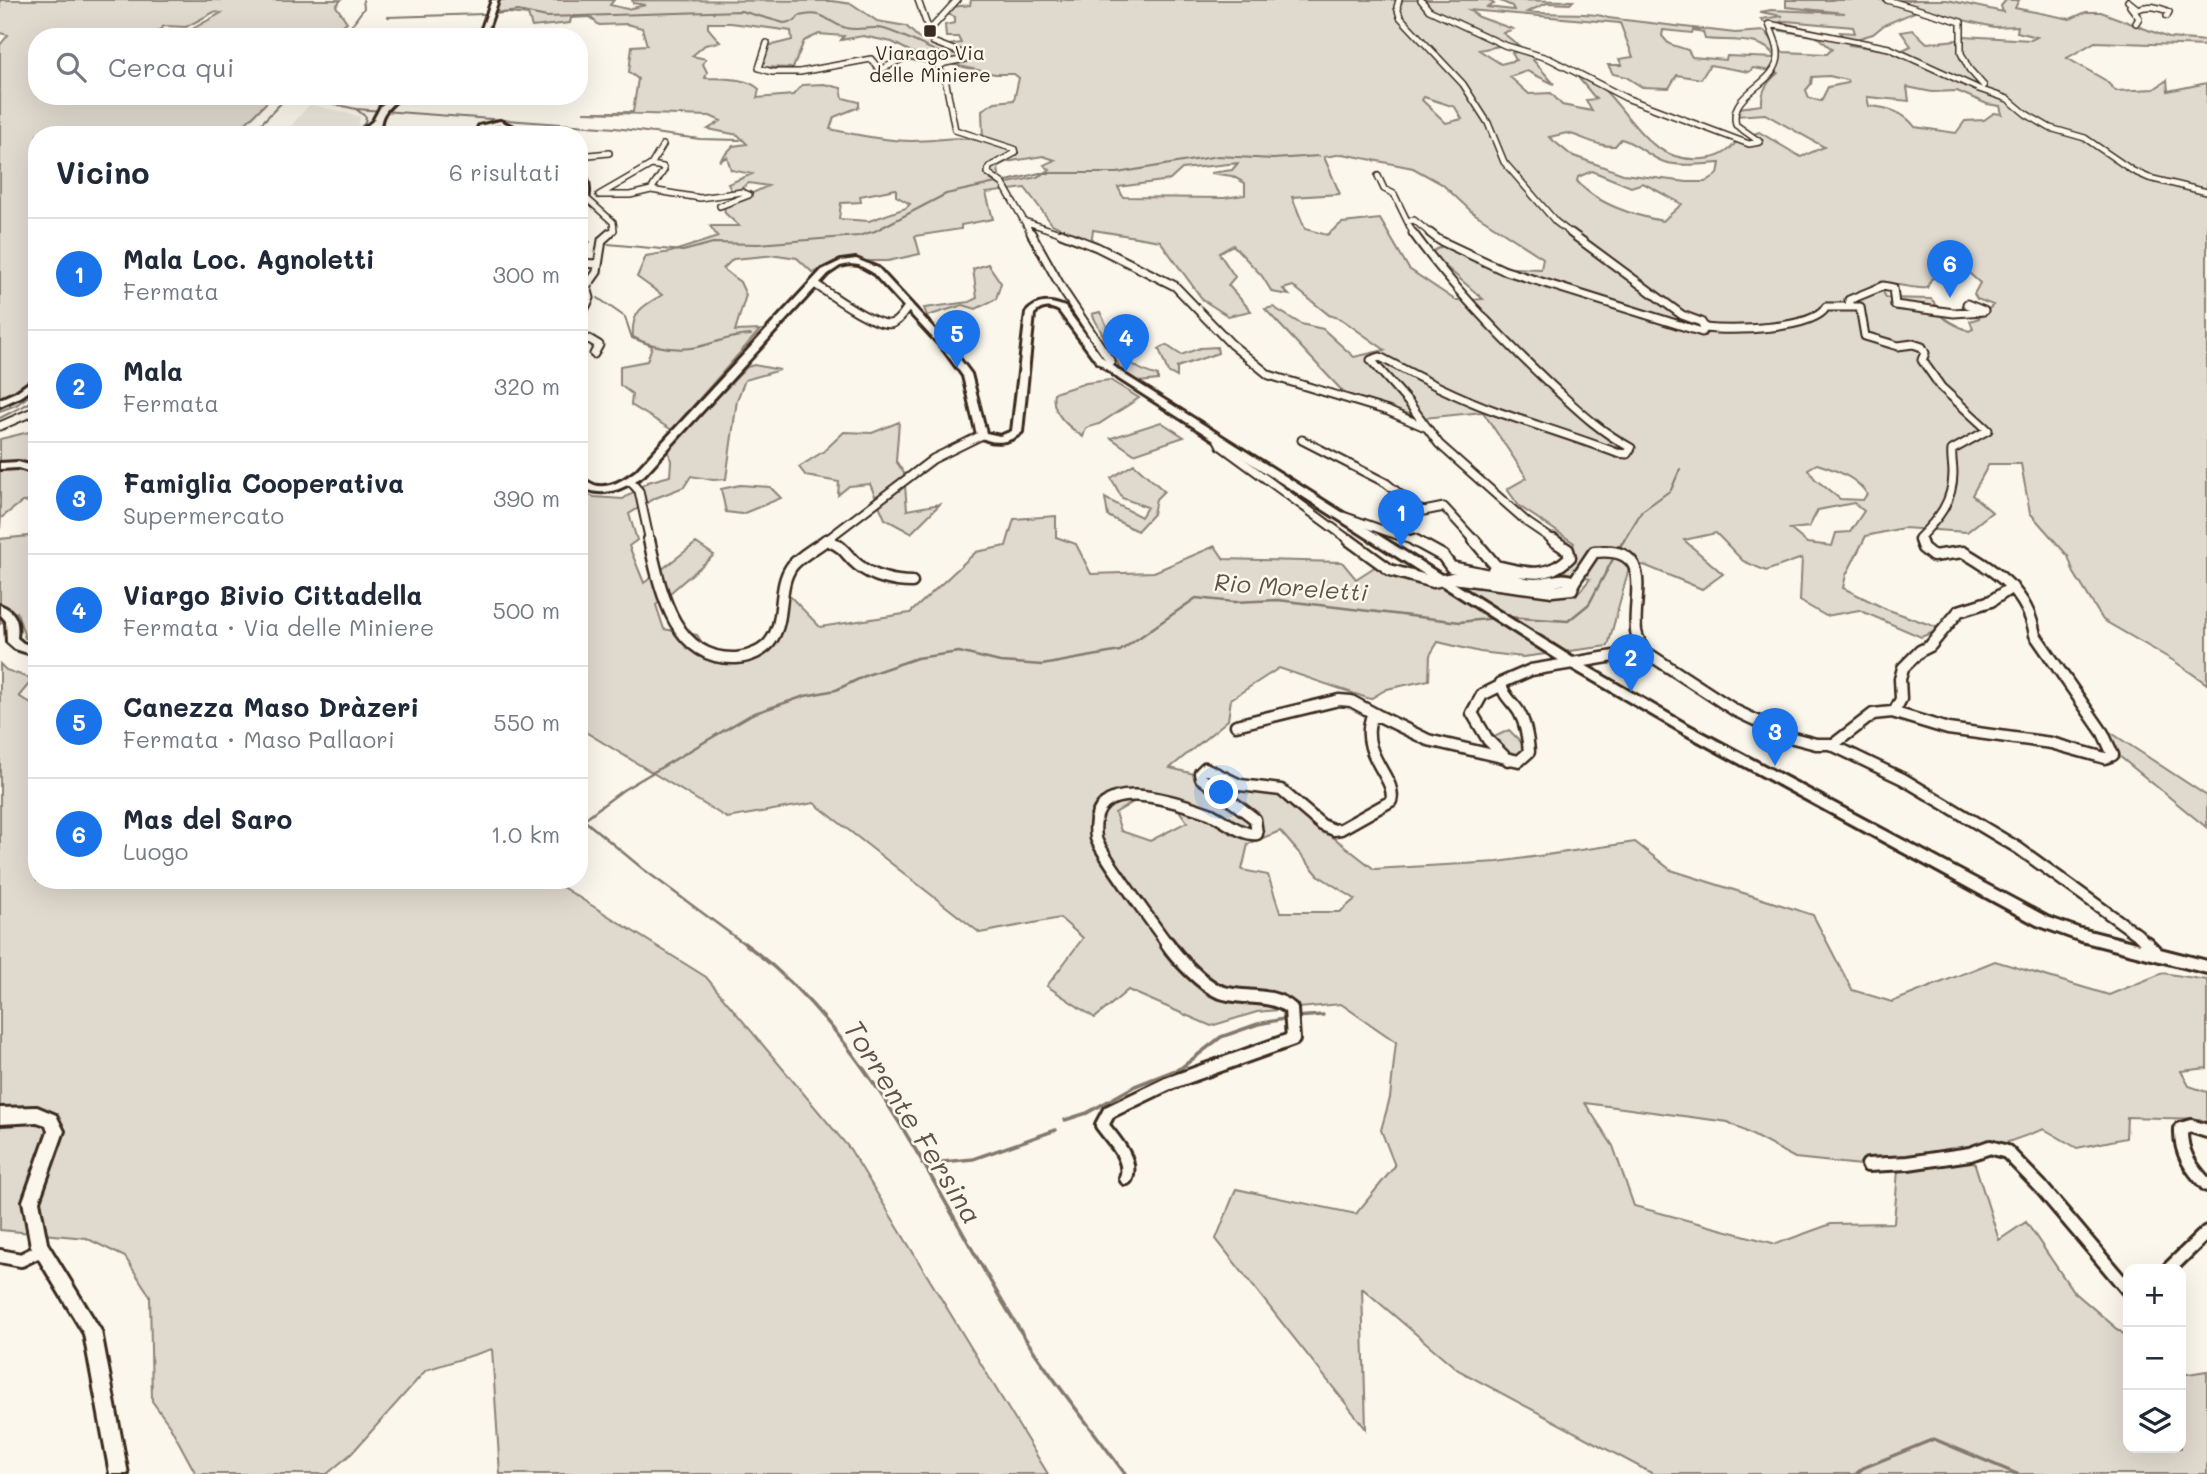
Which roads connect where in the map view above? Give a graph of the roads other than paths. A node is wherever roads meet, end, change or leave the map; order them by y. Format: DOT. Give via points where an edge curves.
graph roads {
  1 [pos="495,0"];
  2 [pos="918,0"];
  3 [pos="957,0"];
  4 [pos="1399,0"];
  5 [pos="1421,0"];
  6 [pos="1887,0"];
  7 [pos="2127,1"];
  8 [pos="2167,16"];
  9 [pos="2136,23"];
  10 [pos="485,28"];
  11 [pos="928,32"];
  12 [pos="767,43"];
  13 [pos="941,65"];
  14 [pos="1996,94"];
  15 [pos="386,105"];
  16 [pos="375,123"];
  17 [pos="371,126"];
  18 [pos="375,126"];
  19 [pos="489,126"];
  20 [pos="506,126"];
  21 [pos="663,145"];
  22 [pos="609,153"];
  23 [pos="588,155"];
  24 [pos="651,164"];
  25 [pos="1378,176"];
  26 [pos="651,190"];
  27 [pos="2207,192"];
  28 [pos="600,195"];
  29 [pos="588,201"];
  30 [pos="720,206"];
  31 [pos="588,208"];
  32 [pos="1408,221"];
  33 [pos="1027,222"];
  34 [pos="588,266"];
  35 [pos="597,268"];
  36 [pos="588,284"];
  37 [pos="815,284"];
  38 [pos="1967,304"];
  39 [pos="1850,305"];
  40 [pos="908,307"];
  41 [pos="1705,328"];
  42 [pos="589,339"];
  43 [pos="594,354"];
  44 [pos="1106,365"];
  45 [pos="28,387"];
  46 [pos="0,402"];
  47 [pos="28,414"];
  48 [pos="0,426"];
  49 [pos="1429,429"];
  50 [pos="982,435"];
  51 [pos="1216,436"];
  52 [pos="1302,440"];
  53 [pos="0,466"];
  54 [pos="28,468"];
  55 [pos="631,481"];
  56 [pos="588,487"];
  57 [pos="1343,516"];
  58 [pos="825,539"];
  59 [pos="1496,566"];
  60 [pos="1507,578"];
  61 [pos="1441,579"];
  62 [pos="912,582"];
  63 [pos="1574,582"];
  64 [pos="2012,587"];
  65 [pos="0,609"];
  66 [pos="28,649"];
  67 [pos="1644,652"];
  68 [pos="1572,663"];
  69 [pos="1500,687"];
  70 [pos="1894,712"];
  71 [pos="1379,716"];
  72 [pos="1236,725"];
  73 [pos="1832,745"];
  74 [pos="1509,761"];
  75 [pos="2155,953"];
  76 [pos="2207,967"];
  77 [pos="0,1116"];
  78 [pos="2207,1131"];
  79 [pos="1868,1165"];
  80 [pos="1125,1178"];
  81 [pos="2207,1185"];
  82 [pos="2207,1232"];
  83 [pos="41,1250"];
  84 [pos="0,1256"];
  85 [pos="2174,1264"];
  86 [pos="2123,1284"];
  87 [pos="119,1474"];
  1 -- 10 [label="main road"];
  2 -- 11 [label="street"];
  3 -- 11 [label="street"];
  4 -- 41 [label="street" via="1400,17 1463,84 1488,123 1504,162 1556,222"];
  5 -- 14 [label="street" via="1429,10 1504,45 1550,59 1607,90 1749,144 1760,142 1737,125 1734,117 1741,100 1777,64 1778,50 1769,24 1889,48"];
  6 -- 14 [label="street" via="1961,22 1961,58 1977,82"];
  7 -- 8 [label="street" via="2138,9 2145,5 2165,10"];
  7 -- 9 [label="street" via="2139,18"];
  11 -- 13 [label="street" via="933,42 966,57"];
  12 -- 13 [label="street" via="759,63 762,70 795,71 871,59 880,70 908,56"];
  13 -- 33 [label="street" via="955,130 1014,149 1015,153 989,167 988,173 1003,184"];
  14 -- 27 [label="street" via="2050,128 2085,138 2133,171"];
  15 -- 16 [label="main road"];
  16 -- 17 [label="main road"];
  16 -- 18 [label="main road"];
  19 -- 20 [label="main road"];
  21 -- 24 [label="street"];
  22 -- 23 [label="street"];
  24 -- 26 [label="street" via="664,170"];
  24 -- 28 [label="street"];
  25 -- 32 [label="street"];
  26 -- 28 [label="street"];
  26 -- 30 [label="street" via="700,198 749,195"];
  28 -- 29 [label="street"];
  31 -- 35 [label="street" via="613,222 612,232 603,240"];
  32 -- 41 [label="street" via="1414,220 1439,240 1503,270 1663,321 1702,332"];
  32 -- 49 [label="street" via="1434,262 1509,346 1603,433 1631,447 1627,454 1617,453 1486,408 1380,357 1371,360"];
  33 -- 44 [label="street" via="1060,286 1111,362"];
  33 -- 49 [label="street" via="1097,247 1175,286 1231,344 1269,375 1388,411"];
  34 -- 35 [label="street"];
  35 -- 36 [label="street"];
  37 -- 40 [label="street" via="887,325 895,323"];
  37 -- 40 [label="main road" via="844,261 865,263"];
  37 -- 55 [label="main road"];
  38 -- 39 [label="street" via="1984,311 1954,313 1895,305 1893,288 1883,286 1849,300"];
  39 -- 41 [label="street" via="1826,307 1819,316 1776,325 1723,332"];
  39 -- 64 [label="street" via="1860,307 1865,336 1898,346 1922,347 1923,365 1934,382 1988,430 1952,450 1949,503 1942,517 1919,538 1923,548 1933,556 1963,552"];
  40 -- 50 [label="main road" via="968,376"];
  42 -- 43 [label="street" via="599,345"];
  44 -- 50 [label="main road" via="1062,309 1050,304 1034,309 1029,318 1017,432 1003,440"];
  44 -- 51 [label="main road"];
  45 -- 46 [label="main road"];
  47 -- 48 [label="street"];
  49 -- 59 [label="street" via="1439,444 1528,523 1568,550 1570,557 1537,575"];
  50 -- 58 [label="street" via="933,459"];
  51 -- 57 [label="main road"];
  51 -- 61 [label="street" via="1221,446 1375,562 1412,577 1433,582"];
  52 -- 59 [label="street" via="1386,483 1418,509 1444,507"];
  53 -- 54 [label="main road"];
  55 -- 56 [label="main road" via="615,489"];
  55 -- 58 [label="street" via="639,491 661,586 676,625 700,652 739,659 753,655 773,638 784,581 792,566"];
  57 -- 60 [label="street" via="1410,538 1461,571"];
  57 -- 61 [label="main road"];
  58 -- 62 [label="street" via="843,547 858,565 893,582"];
  59 -- 60 [label="street" via="1493,570"];
  60 -- 63 [label="street" via="1535,584 1565,578"];
  61 -- 63 [label="street" via="1552,591 1572,589"];
  61 -- 68 [label="main road"];
  63 -- 67 [label="street" via="1594,552 1609,548 1630,559 1638,580 1636,631"];
  64 -- 70 [label="street" via="1991,601 1959,611 1930,646 1903,668 1901,699"];
  64 -- 70 [label="street" via="2029,608 2041,646 2103,733 2113,755 2105,758 2064,746 1958,731"];
  65 -- 66 [label="main road" via="12,619 11,639"];
  67 -- 68 [label="street"];
  67 -- 73 [label="street" via="1747,718 1816,744"];
  68 -- 69 [label="street" via="1520,673"];
  68 -- 75 [label="main road" via="2042,920"];
  69 -- 74 [label="street" via="1521,716 1529,751 1523,759"];
  69 -- 74 [label="street" via="1482,695 1472,713 1488,740"];
  70 -- 73 [label="street" via="1876,712"];
  71 -- 72 [label="street" via="1351,701 1339,700"];
  71 -- 74 [label="street" via="1428,740"];
  71 -- 80 [label="street" via="1368,723 1369,747 1393,794 1386,804 1341,829 1327,828 1281,790 1240,785 1205,768 1200,773 1204,781 1255,819 1257,834 1250,835 1199,810 1139,795 1109,800 1098,813 1096,840 1177,958 1218,991 1282,1001 1291,1009 1294,1028 1293,1038 1167,1084 1109,1112 1102,1125 1125,1157 1129,1170"];
  73 -- 75 [label="street" via="1903,779 2018,848 2137,934"];
  75 -- 76 [label="main road"];
  77 -- 83 [label="main road" via="37,1114 51,1120 56,1131 32,1201"];
  78 -- 81 [label="street" via="2191,1126 2181,1129 2180,1139 2188,1165"];
  79 -- 86 [label="street" via="1970,1154 1990,1147 2007,1152"];
  82 -- 85 [label="street"];
  83 -- 84 [label="street" via="21,1262"];
  83 -- 87 [label="main road" via="92,1331"];
}
